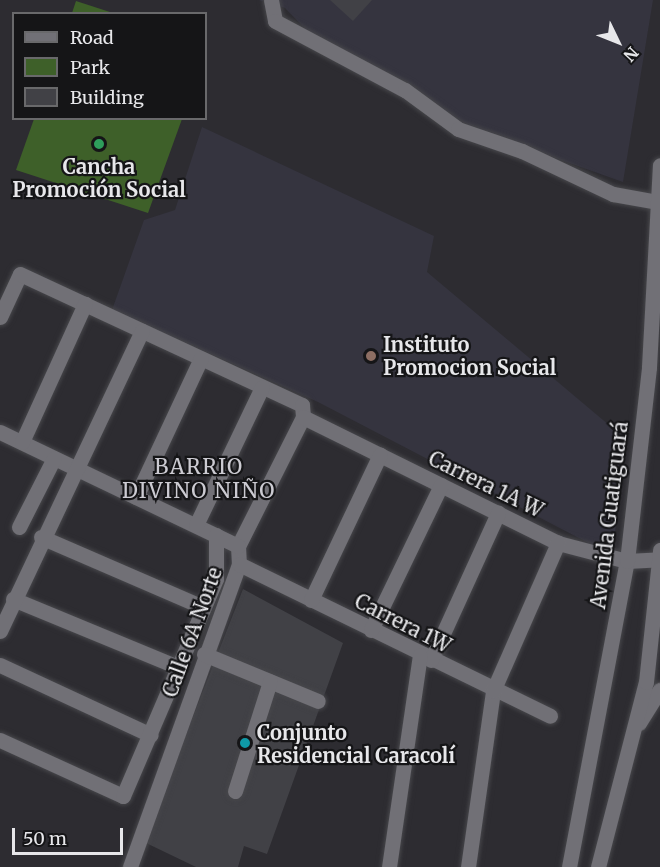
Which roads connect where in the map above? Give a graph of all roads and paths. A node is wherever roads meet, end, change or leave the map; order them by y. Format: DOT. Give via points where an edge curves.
graph roads {
  1 [pos="271,0"];
  2 [pos="660,165"];
  3 [pos="658,201"];
  4 [pos="85,304"];
  5 [pos="0,317"];
  6 [pos="142,331"];
  7 [pos="201,358"];
  8 [pos="262,387"];
  9 [pos="303,417"];
  10 [pos="0,432"];
  11 [pos="22,442"];
  12 [pos="380,455"];
  13 [pos="54,458"];
  14 [pos="74,467"];
  15 [pos="441,485"];
  16 [pos="136,497"];
  17 [pos="498,513"];
  18 [pos="196,525"];
  19 [pos="19,527"];
  20 [pos="216,535"];
  21 [pos="41,537"];
  22 [pos="558,543"];
  23 [pos="238,546"];
  24 [pos="660,550"];
  25 [pos="660,559"];
  26 [pos="627,561"];
  27 [pos="239,564"];
  28 [pos="13,599"];
  29 [pos="311,600"];
  30 [pos="203,608"];
  31 [pos="371,630"];
  32 [pos="0,631"];
  33 [pos="204,654"];
  34 [pos="426,657"];
  35 [pos="0,665"];
  36 [pos="178,667"];
  37 [pos="270,681"];
  38 [pos="660,690"];
  39 [pos="493,691"];
  40 [pos="318,701"];
  41 [pos="550,716"];
  42 [pos="152,735"];
  43 [pos="0,740"];
  44 [pos="629,740"];
  45 [pos="235,791"];
  46 [pos="130,867"];
  47 [pos="389,867"];
  48 [pos="468,867"];
  49 [pos="569,867"];
  50 [pos="598,867"];
  1 -- 3 [label="street" via="275,21 405,90 458,129 522,151 613,194"];
  2 -- 3 [label="street, Avenida Guatiguará"];
  3 -- 26 [label="street, Avenida Guatiguará" via="649,367"];
  4 -- 5 [label="street" via="20,274"];
  4 -- 6 [label="street"];
  4 -- 11 [label="street"];
  6 -- 7 [label="street"];
  6 -- 14 [label="street"];
  7 -- 8 [label="street"];
  7 -- 16 [label="street"];
  8 -- 9 [label="street" via="302,405"];
  8 -- 18 [label="street"];
  9 -- 12 [label="street, Carrera 1A W"];
  9 -- 23 [label="street, Calle 6A Norte"];
  10 -- 11 [label="street"];
  11 -- 13 [label="street"];
  12 -- 15 [label="street, Carrera 1A W"];
  12 -- 29 [label="street"];
  13 -- 14 [label="street"];
  13 -- 19 [label="street"];
  14 -- 16 [label="street"];
  14 -- 21 [label="street"];
  15 -- 17 [label="street, Carrera 1A W"];
  15 -- 31 [label="street"];
  16 -- 18 [label="street"];
  17 -- 22 [label="street, Carrera 1A W"];
  17 -- 34 [label="street"];
  18 -- 20 [label="street"];
  20 -- 23 [label="street"];
  20 -- 30 [label="street" via="216,579"];
  21 -- 28 [label="street"];
  21 -- 30 [label="street"];
  22 -- 26 [label="street, Carrera 1A W"];
  22 -- 39 [label="street"];
  23 -- 27 [label="street, Calle 6A Norte"];
  24 -- 25 [label="street"];
  25 -- 26 [label="street, Carrera 1A W"];
  25 -- 44 [label="street" via="646,682"];
  26 -- 49 [label="street, Avenida Guatiguará"];
  27 -- 29 [label="street, Carrera 1W"];
  27 -- 33 [label="street, Calle 6A Norte"];
  28 -- 32 [label="street"];
  28 -- 36 [label="street"];
  29 -- 31 [label="street, Carrera 1W"];
  30 -- 36 [label="street"];
  31 -- 34 [label="street, Carrera 1W"];
  33 -- 37 [label="street"];
  33 -- 46 [label="street, Calle 6A Norte"];
  34 -- 39 [label="street, Carrera 1W"];
  34 -- 47 [label="street"];
  35 -- 42 [label="street"];
  36 -- 42 [label="street"];
  37 -- 40 [label="street"];
  37 -- 45 [label="street"];
  38 -- 44 [label="street"];
  39 -- 41 [label="street, Carrera 1W"];
  39 -- 48 [label="street"];
  42 -- 43 [label="street" via="123,796"];
  44 -- 50 [label="street"];
}
